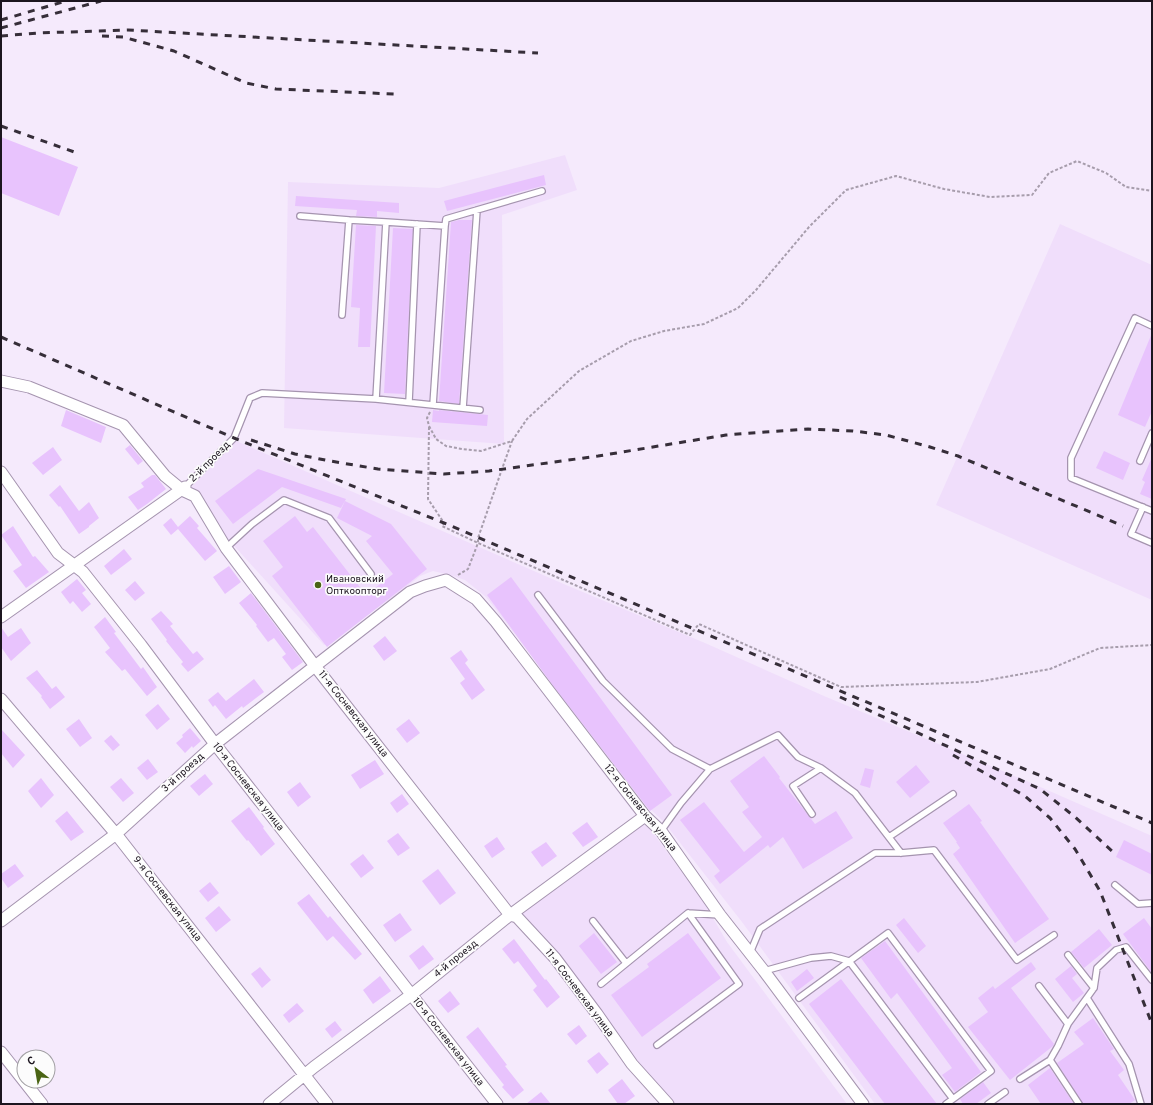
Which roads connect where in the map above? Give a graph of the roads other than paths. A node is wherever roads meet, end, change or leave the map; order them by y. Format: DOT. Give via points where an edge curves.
graph roads {
  1 [pos="542,191"];
  2 [pos="477,210"];
  3 [pos="300,216"];
  4 [pos="349,220"];
  5 [pos="386,222"];
  6 [pos="417,224"];
  7 [pos="445,226"];
  8 [pos="342,315"];
  9 [pos="1152,326"];
  10 [pos="1,381"];
  11 [pos="376,399"];
  12 [pos="409,402"];
  13 [pos="433,405"];
  14 [pos="464,408"];
  15 [pos="480,410"];
  16 [pos="1152,433"];
  17 [pos="1140,461"];
  18 [pos="1,472"];
  19 [pos="183,489"];
  20 [pos="1143,507"];
  21 [pos="1152,511"];
  22 [pos="1152,543"];
  23 [pos="226,548"];
  24 [pos="74,566"];
  25 [pos="371,574"];
  26 [pos="425,586"];
  27 [pos="538,595"];
  28 [pos="1,617"];
  29 [pos="315,666"];
  30 [pos="1,699"];
  31 [pos="215,744"];
  32 [pos="821,768"];
  33 [pos="710,769"];
  34 [pos="954,794"];
  35 [pos="812,814"];
  36 [pos="644,816"];
  37 [pos="662,831"];
  38 [pos="116,834"];
  39 [pos="889,837"];
  40 [pos="901,853"];
  41 [pos="1115,885"];
  42 [pos="1152,903"];
  43 [pos="688,913"];
  44 [pos="510,915"];
  45 [pos="720,916"];
  46 [pos="1,921"];
  47 [pos="593,921"];
  48 [pos="1054,935"];
  49 [pos="750,953"];
  50 [pos="1068,955"];
  51 [pos="849,961"];
  52 [pos="626,963"];
  53 [pos="764,971"];
  54 [pos="1152,980"];
  55 [pos="601,984"];
  56 [pos="1039,986"];
  57 [pos="1094,988"];
  58 [pos="411,995"];
  59 [pos="799,998"];
  60 [pos="1087,998"];
  61 [pos="1068,1024"];
  62 [pos="657,1045"];
  63 [pos="1,1052"];
  64 [pos="1050,1060"];
  65 [pos="304,1075"];
  66 [pos="1020,1079"];
  67 [pos="1005,1092"];
  68 [pos="953,1099"];
  69 [pos="42,1104"];
  70 [pos="269,1104"];
  71 [pos="327,1104"];
  72 [pos="497,1104"];
  73 [pos="668,1104"];
  74 [pos="863,1104"];
  75 [pos="946,1104"];
  76 [pos="988,1104"];
  77 [pos="1079,1104"];
  78 [pos="1141,1104"];
  1 -- 2 [label="lane"];
  2 -- 7 [label="lane" via="446,219"];
  2 -- 14 [label="lane"];
  3 -- 4 [label="lane"];
  4 -- 5 [label="lane"];
  4 -- 8 [label="lane"];
  5 -- 6 [label="lane"];
  5 -- 11 [label="lane"];
  6 -- 7 [label="lane"];
  6 -- 12 [label="lane"];
  7 -- 13 [label="lane"];
  9 -- 20 [label="lane" via="1135,318 1071,458 1071,478"];
  10 -- 19 [label="street, 11-я Сосневская улица" via="29,387 123,425 165,476"];
  11 -- 12 [label="lane, 2-й проезд"];
  11 -- 19 [label="lane, 2-й проезд" via="262,393 250,398 234,438"];
  12 -- 13 [label="lane, 2-й проезд"];
  13 -- 14 [label="lane, 2-й проезд"];
  14 -- 15 [label="lane, 2-й проезд"];
  16 -- 17 [label="lane"];
  18 -- 24 [label="street, 10-я Сосневская улица" via="58,553"];
  19 -- 23 [label="street, 11-я Сосневская улица" via="195,496"];
  19 -- 24 [label="street, 2-й проезд"];
  20 -- 21 [label="lane"];
  20 -- 22 [label="lane" via="1131,534"];
  23 -- 25 [label="lane" via="284,500 329,518"];
  23 -- 29 [label="street, 11-я Сосневская улица"];
  24 -- 28 [label="street, 2-й проезд"];
  24 -- 31 [label="street, 10-я Сосневская улица" via="84,572"];
  26 -- 29 [label="street, 3-й проезд" via="410,592"];
  26 -- 36 [label="street, 12-я Сосневская улица" via="446,580 476,599"];
  27 -- 33 [label="lane" via="603,680 672,749"];
  29 -- 31 [label="street, 3-й проезд"];
  29 -- 44 [label="street, 11-я Сосневская улица"];
  30 -- 38 [label="street, 9-я Сосневская улица"];
  31 -- 38 [label="street, 3-й проезд"];
  31 -- 58 [label="street, 10-я Сосневская улица"];
  32 -- 33 [label="lane" via="798,757 778,735"];
  32 -- 35 [label="lane" via="793,786"];
  32 -- 39 [label="lane" via="855,794"];
  33 -- 37 [label="lane" via="681,803"];
  34 -- 39 [label="lane"];
  36 -- 37 [label="street, 12-я Сосневская улица"];
  36 -- 44 [label="street, 4-й проезд"];
  37 -- 45 [label="street, 12-я Сосневская улица"];
  38 -- 46 [label="street, 3-й проезд"];
  38 -- 65 [label="street, 9-я Сосневская улица"];
  39 -- 40 [label="lane"];
  40 -- 48 [label="lane" via="934,850 1017,960"];
  40 -- 49 [label="lane" via="875,853 760,929"];
  41 -- 42 [label="lane" via="1138,904"];
  43 -- 45 [label="lane"];
  43 -- 52 [label="lane"];
  43 -- 62 [label="lane" via="739,984"];
  44 -- 58 [label="street, 4-й проезд"];
  44 -- 73 [label="street, 11-я Сосневская улица" via="517,917 555,958 632,1064"];
  45 -- 49 [label="street, 12-я Сосневская улица"];
  47 -- 52 [label="lane"];
  49 -- 53 [label="street, 12-я Сосневская улица"];
  50 -- 57 [label="lane"];
  51 -- 53 [label="lane" via="831,956 811,958"];
  51 -- 59 [label="lane"];
  51 -- 68 [label="lane"];
  51 -- 68 [label="lane" via="888,933 991,1071"];
  52 -- 55 [label="lane"];
  53 -- 74 [label="street, 12-я Сосневская улица"];
  54 -- 57 [label="lane" via="1126,947 1116,950 1097,968"];
  56 -- 61 [label="lane"];
  57 -- 60 [label="lane"];
  58 -- 65 [label="street, 4-й проезд"];
  58 -- 72 [label="street, 10-я Сосневская улица"];
  60 -- 61 [label="lane"];
  60 -- 78 [label="lane" via="1129,1064"];
  61 -- 64 [label="lane"];
  63 -- 69 [label="street"];
  64 -- 66 [label="lane"];
  64 -- 77 [label="lane"];
  65 -- 70 [label="street, 4-й проезд"];
  65 -- 71 [label="street, 9-я Сосневская улица"];
  67 -- 76 [label="lane"];
  68 -- 75 [label="lane"];
}
